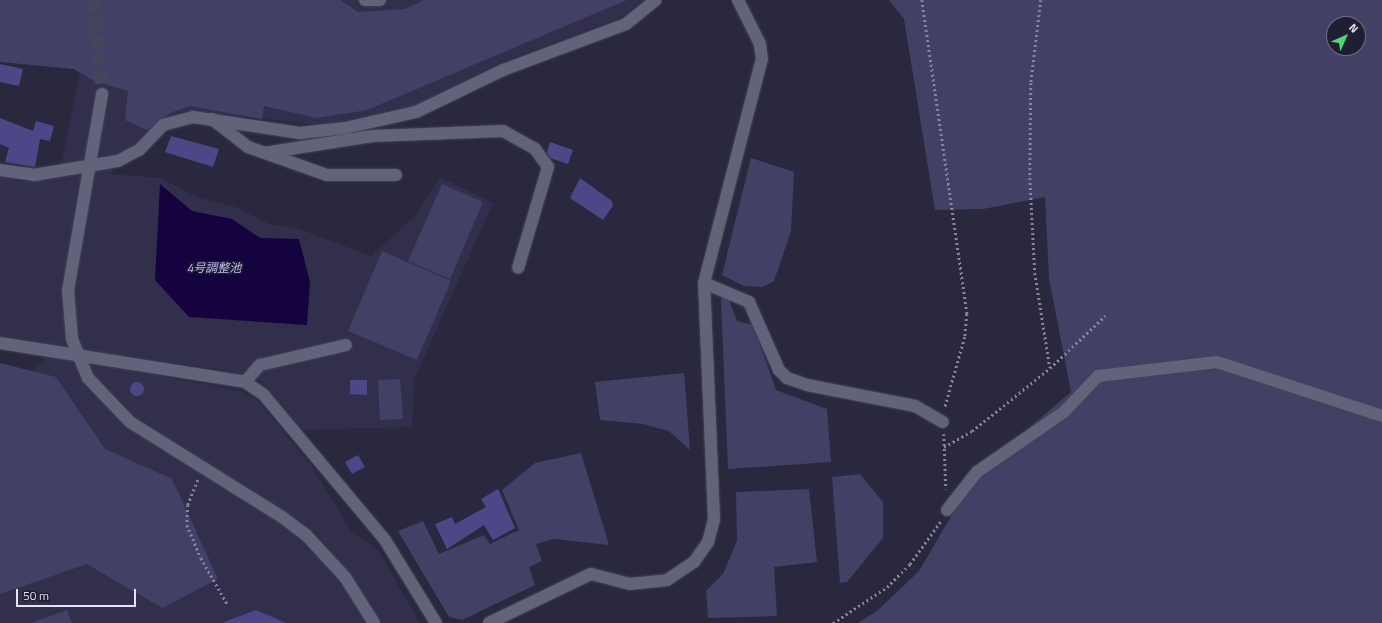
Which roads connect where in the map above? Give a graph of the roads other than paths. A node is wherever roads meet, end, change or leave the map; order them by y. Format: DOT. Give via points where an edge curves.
graph roads {
  1 [pos="365,0"];
  2 [pos="380,0"];
  3 [pos="656,0"];
  4 [pos="738,0"];
  5 [pos="102,94"];
  6 [pos="212,119"];
  7 [pos="372,121"];
  8 [pos="373,136"];
  9 [pos="264,153"];
  10 [pos="88,166"];
  11 [pos="0,170"];
  12 [pos="396,175"];
  13 [pos="518,268"];
  14 [pos="704,283"];
  15 [pos="0,343"];
  16 [pos="346,345"];
  17 [pos="77,355"];
  18 [pos="245,382"];
  19 [pos="1382,416"];
  20 [pos="943,422"];
  21 [pos="947,510"];
  22 [pos="374,623"];
  23 [pos="436,623"];
  24 [pos="489,623"];
  1 -- 2 [label="street"];
  3 -- 7 [label="street" via="639,16 621,26 503,70 416,112"];
  4 -- 14 [label="street" via="760,44 762,59"];
  5 -- 10 [label="street"];
  6 -- 7 [label="street" via="300,133 345,128"];
  6 -- 9 [label="street" via="248,147"];
  6 -- 10 [label="street" via="176,120 164,126 128,158"];
  7 -- 8 [label="street"];
  8 -- 9 [label="street"];
  8 -- 13 [label="street" via="503,131 535,149 548,167"];
  9 -- 12 [label="street" via="328,174"];
  10 -- 11 [label="street" via="34,175"];
  10 -- 17 [label="street" via="68,290 68,321"];
  14 -- 20 [label="street" via="749,302 779,370 787,378 807,386 915,406"];
  14 -- 24 [label="street" via="714,519 701,554 678,574 655,584 630,584 600,574 584,576"];
  15 -- 17 [label="street"];
  16 -- 18 [label="street" via="260,365"];
  17 -- 18 [label="street"];
  17 -- 22 [label="street" via="103,397 130,422 282,517 307,536 345,577"];
  18 -- 23 [label="street" via="263,394 385,540"];
  19 -- 21 [label="street" via="1217,362 1098,376 1064,412 977,472"];
}
